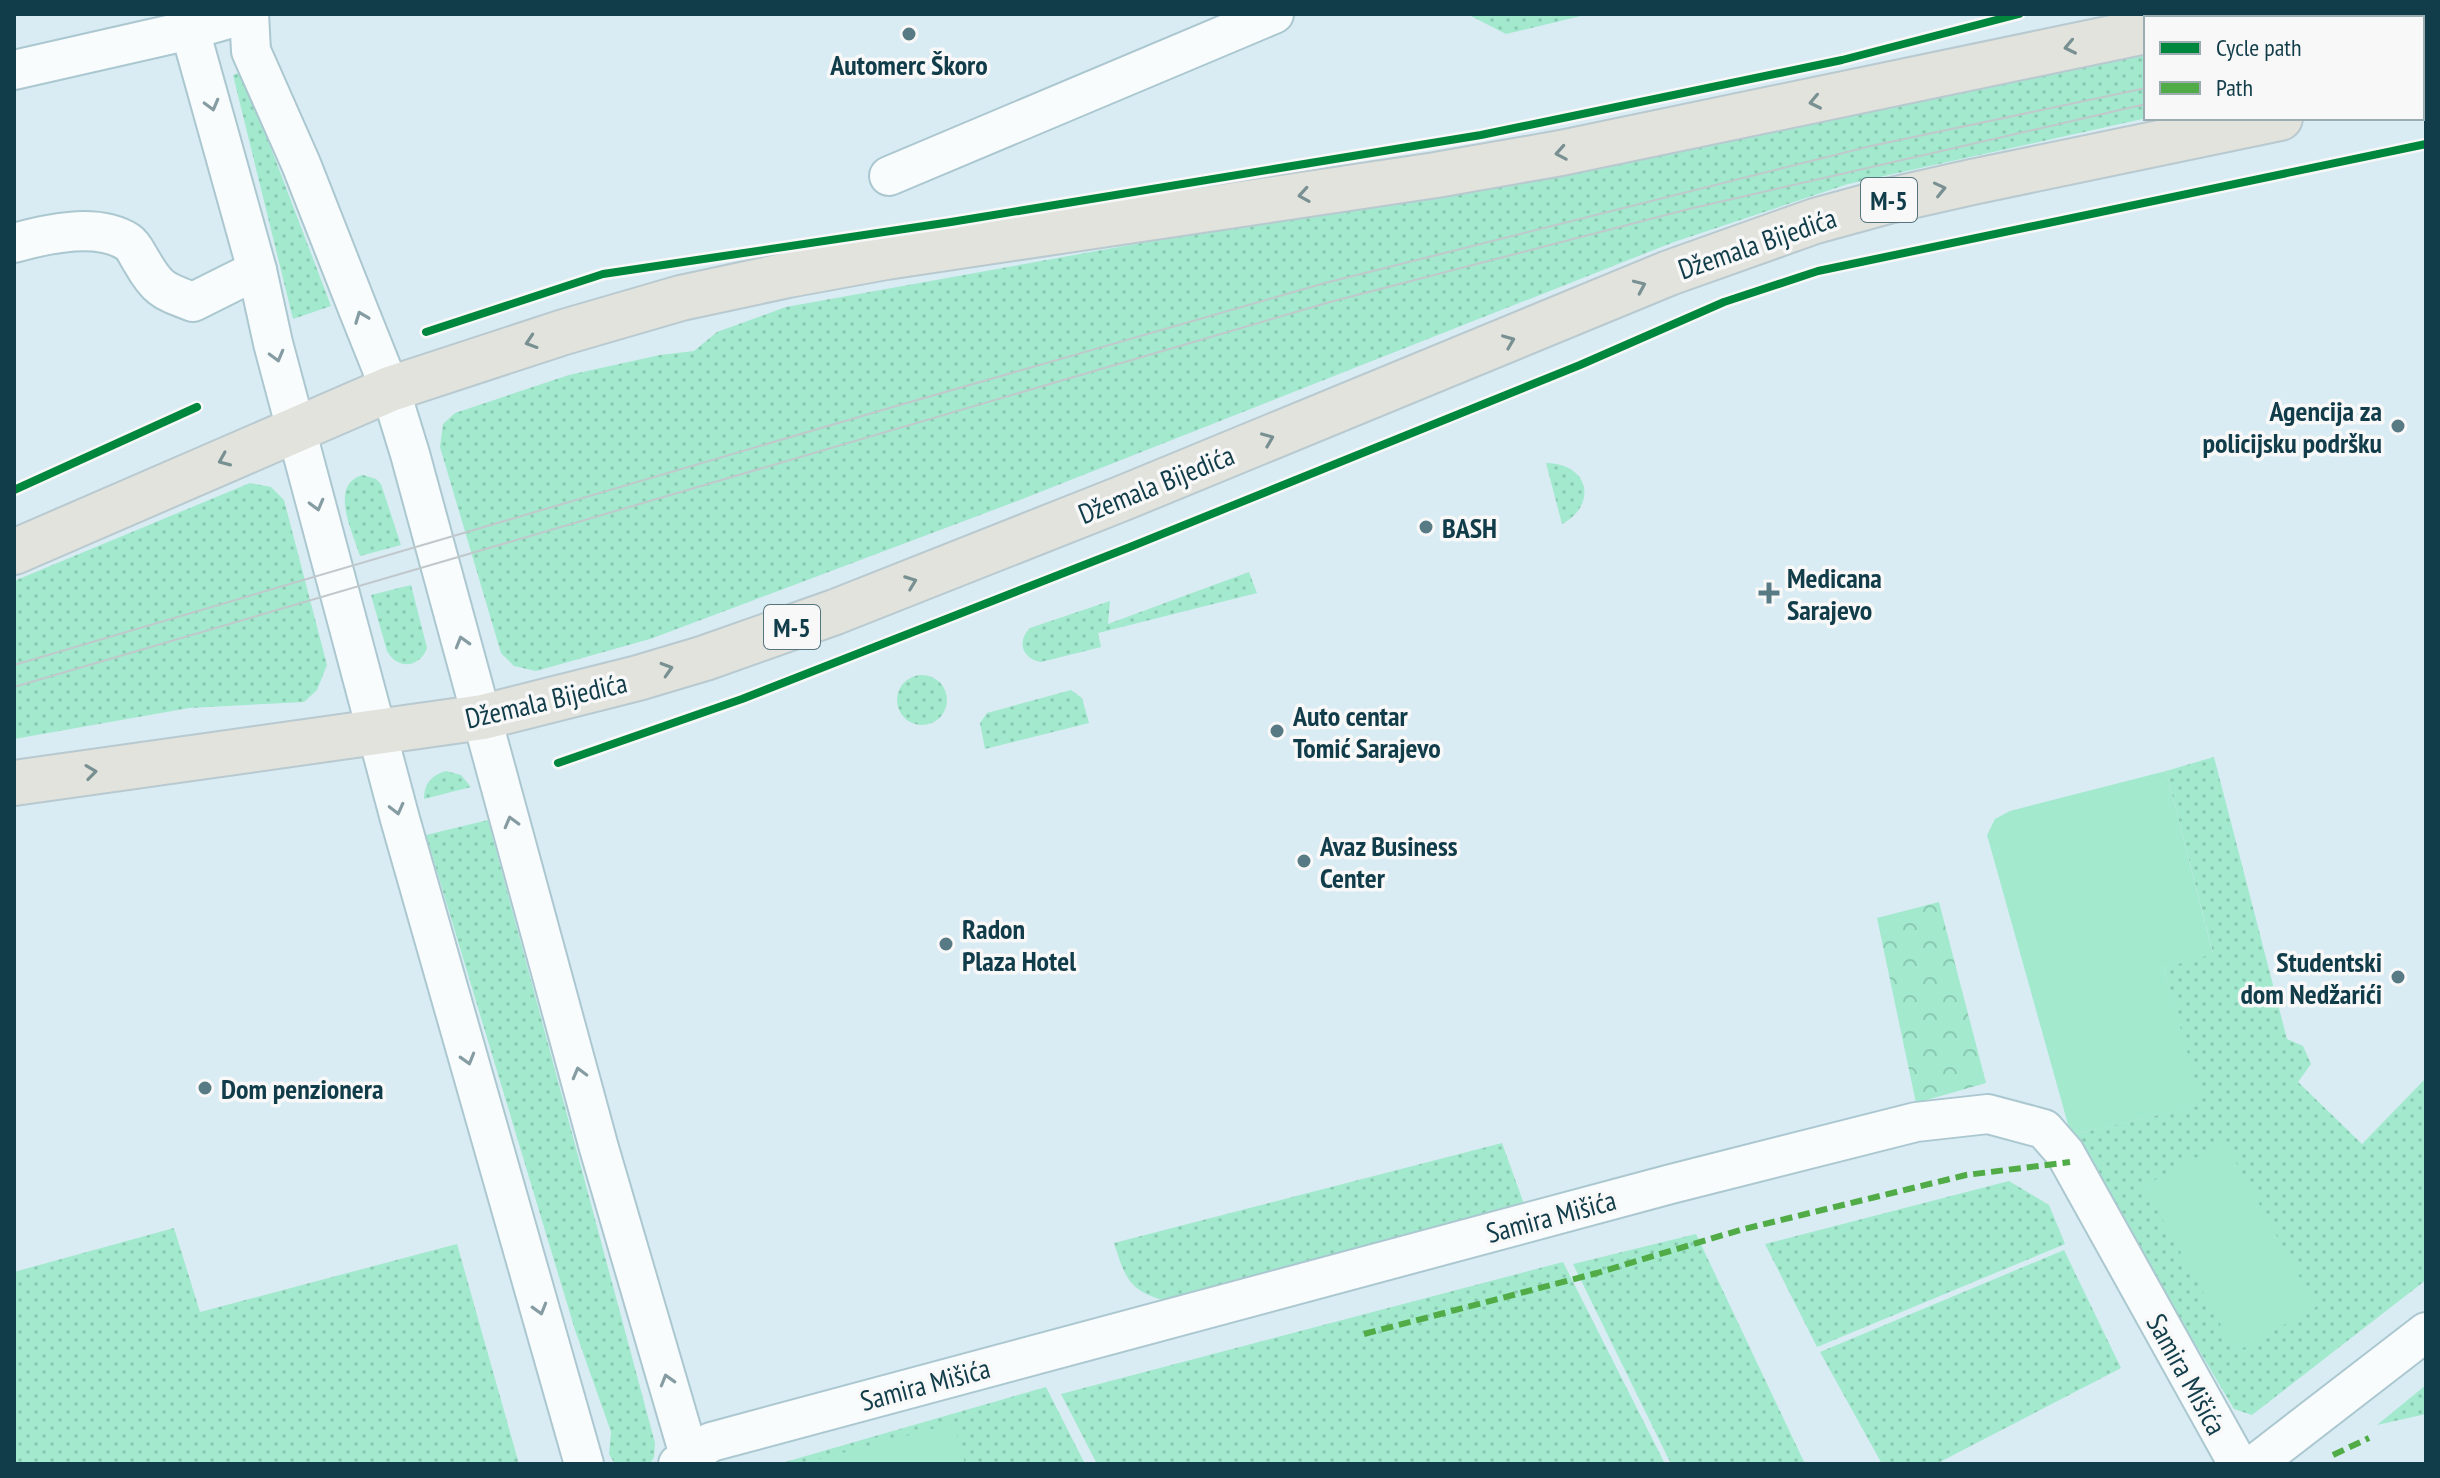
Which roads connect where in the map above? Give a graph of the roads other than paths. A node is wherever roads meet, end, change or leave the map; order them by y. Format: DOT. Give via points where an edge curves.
graph roads {
  1 [pos="248,14"];
  2 [pos="1274,14"];
  3 [pos="190,30"];
  4 [pos="2144,31"];
  5 [pos="14,70"];
  6 [pos="2270,120"];
  7 [pos="889,176"];
  8 [pos="14,243"];
  9 [pos="257,270"];
  10 [pos="390,389"];
  11 [pos="296,429"];
  12 [pos="14,552"];
  13 [pos="483,717"];
  14 [pos="378,733"];
  15 [pos="14,783"];
  16 [pos="2426,1332"];
  17 [pos="684,1459"];
  18 [pos="584,1464"];
  19 [pos="2238,1464"];
  20 [pos="2255,1464"];
  1 -- 3 [label="street"];
  10 -- 1 [label="street, one-way" via="251,51"];
  2 -- 7 [label="street"];
  3 -- 5 [label="street"];
  3 -- 9 [label="street, one-way"];
  4 -- 10 [label="main road, one-way" via="1561,153 773,278 648,306"];
  13 -- 6 [label="main road, Džemala Bijedića / M-5, one-way" via="678,666 835,612 1669,273 1815,221 1987,178"];
  8 -- 9 [label="street" via="49,233 113,236 130,243 161,291 193,302"];
  9 -- 11 [label="street, one-way"];
  10 -- 11 [label="main road"];
  13 -- 10 [label="street, one-way"];
  11 -- 12 [label="main road, one-way"];
  11 -- 14 [label="street, one-way"];
  13 -- 14 [label="main road, Džemala Bijedića / M-5"];
  17 -- 13 [label="street, one-way"];
  15 -- 14 [label="main road, Džemala Bijedića / M-5, one-way"];
  14 -- 18 [label="street, one-way"];
  16 -- 20 [label="street"];
  17 -- 19 [label="street, Samira Mišića" via="711,1442 1687,1180 1916,1122 1988,1114 2044,1129 2065,1153"];
}
